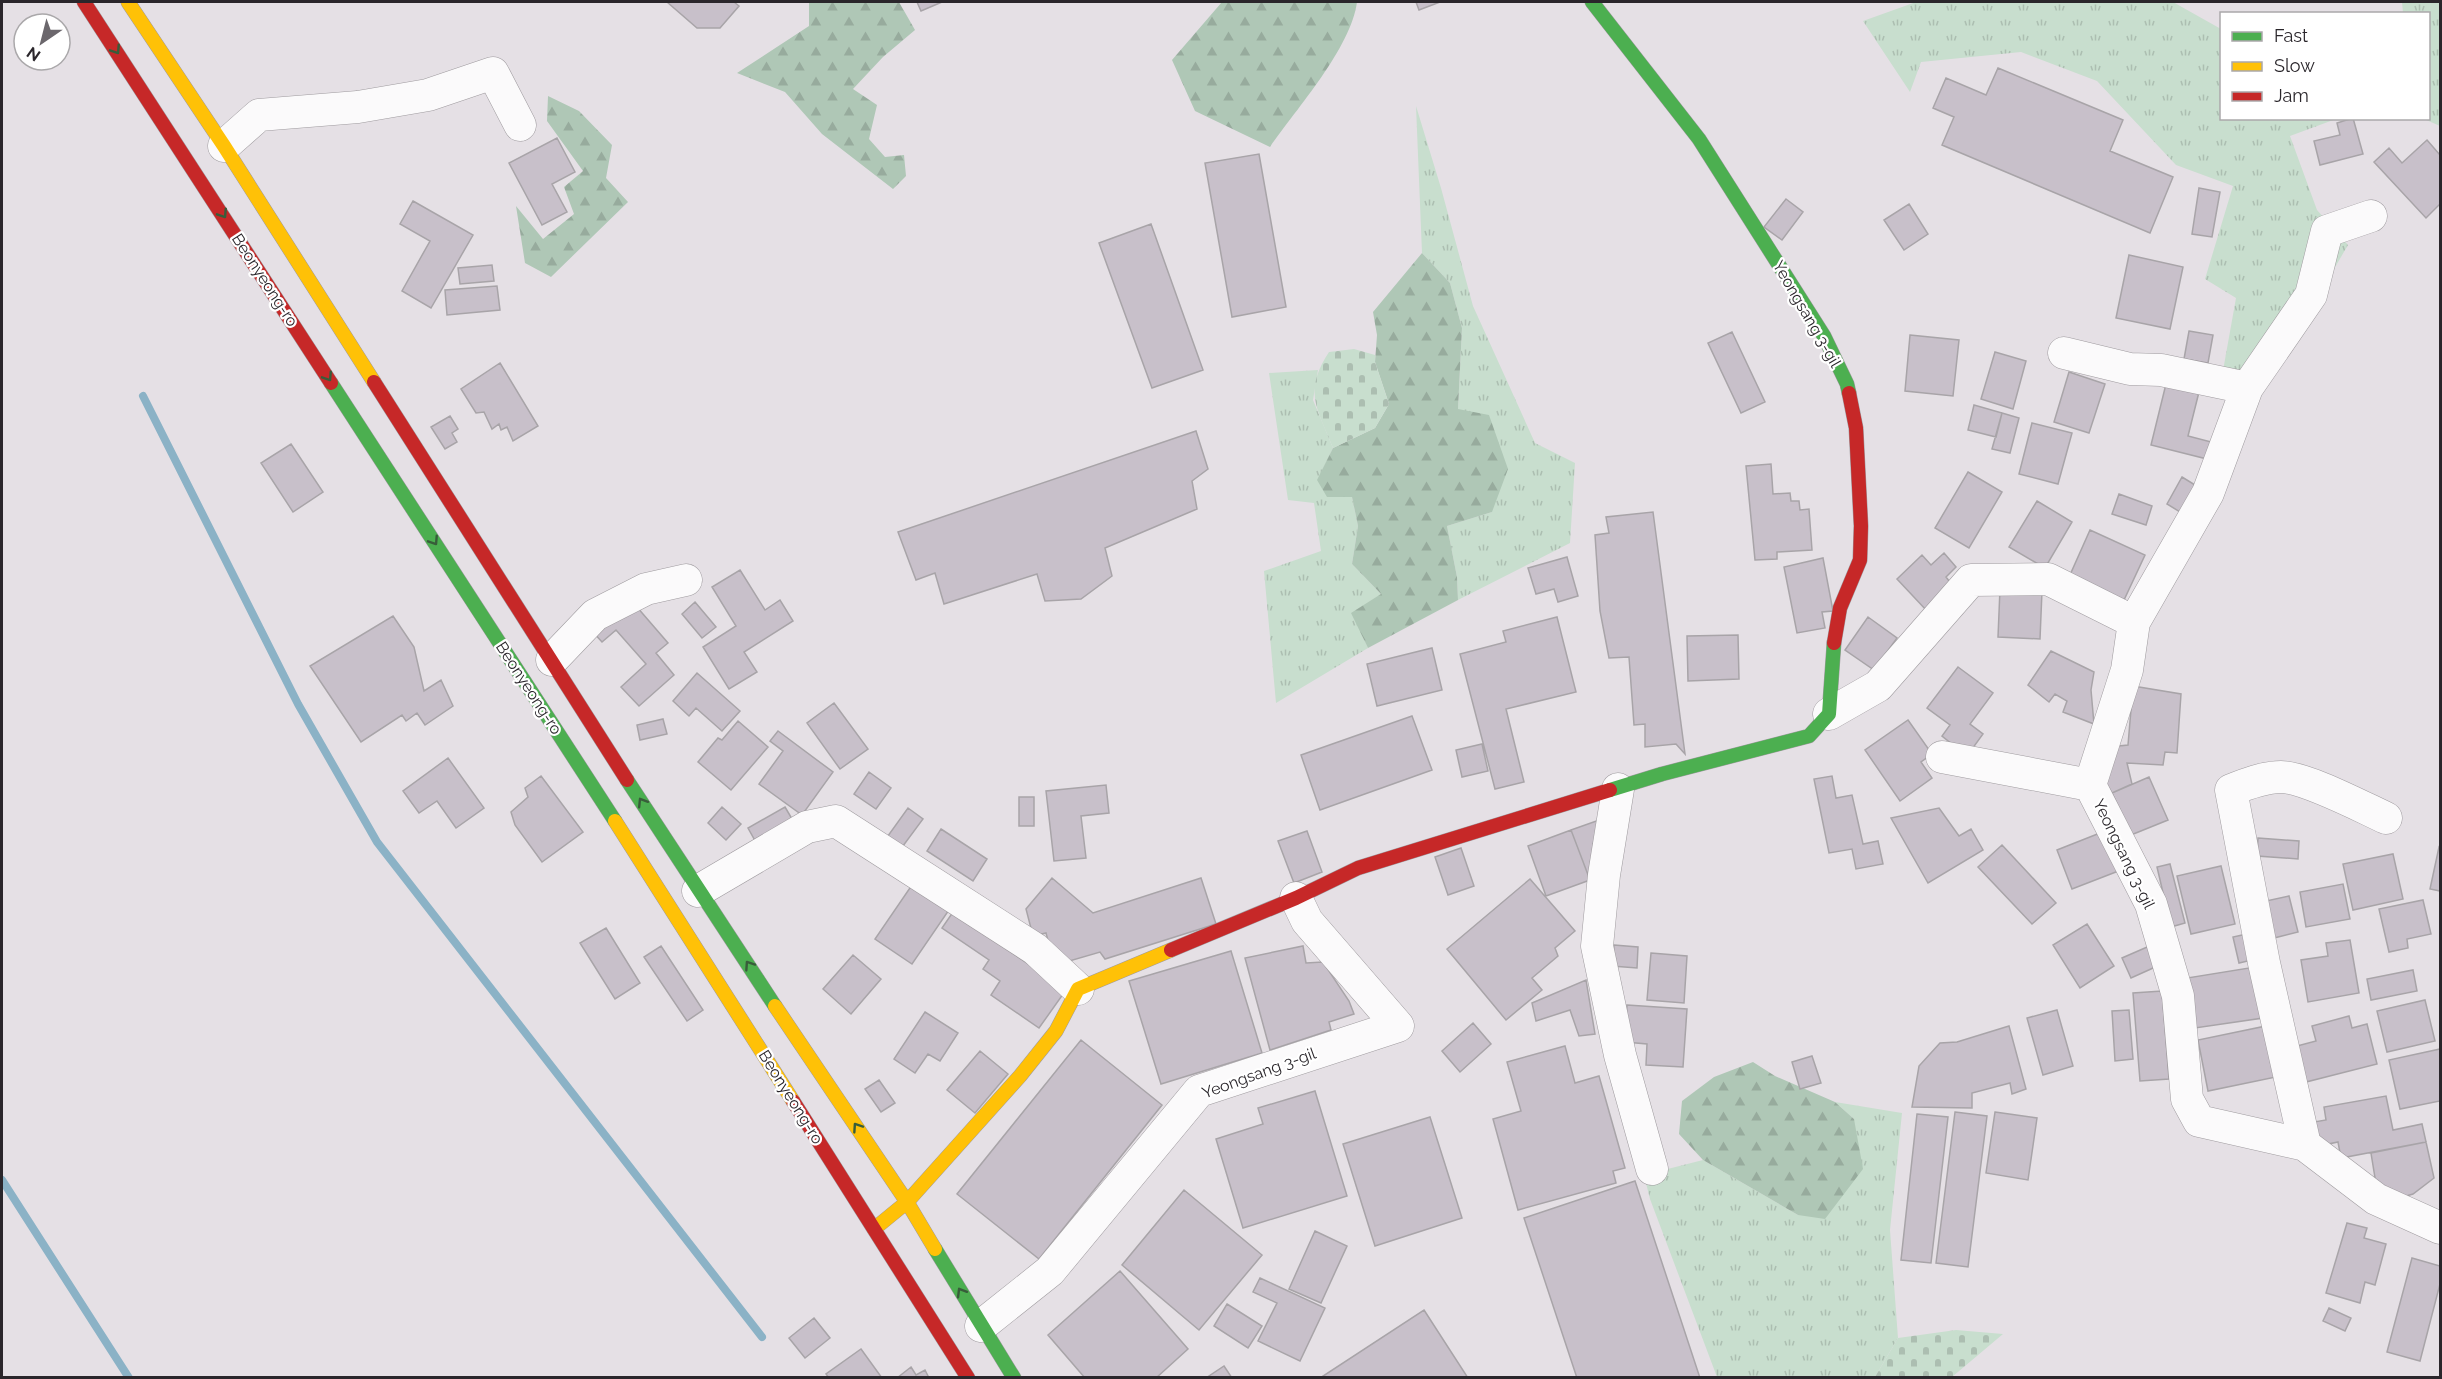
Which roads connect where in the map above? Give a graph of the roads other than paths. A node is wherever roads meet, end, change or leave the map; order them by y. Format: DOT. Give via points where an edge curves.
graph roads {
  1 [pos="84,2"];
  2 [pos="128,2"];
  3 [pos="1592,2"];
  4 [pos="520,125"];
  5 [pos="224,146"];
  6 [pos="2371,216"];
  7 [pos="2064,353"];
  8 [pos="2247,388"];
  9 [pos="686,580"];
  10 [pos="2134,622"];
  11 [pos="552,660"];
  12 [pos="1829,714"];
  13 [pos="1942,757"];
  14 [pos="2090,784"];
  15 [pos="1618,789"];
  16 [pos="2386,818"];
  17 [pos="698,891"];
  18 [pos="1296,898"];
  19 [pos="1078,989"];
  20 [pos="2305,1145"];
  21 [pos="1652,1169"];
  22 [pos="907,1202"];
  23 [pos="2440,1228"];
  24 [pos="874,1229"];
  25 [pos="981,1326"];
  26 [pos="968,1377"];
  27 [pos="1014,1377"];
  1 -- 24 [label="main road, Beonyeong-ro, one-way" via="672,909"];
  2 -- 5 [label="main road, Beonyeong-ro"];
  3 -- 12 [label="main road, Yeongsang 3-gil" via="1700,139 1824,336 1847,384 1856,428 1860,560 1838,618 1831,656"];
  4 -- 5 [label="street" via="493,73 428,95 358,107 259,115"];
  5 -- 11 [label="main road, Beonyeong-ro"];
  6 -- 8 [label="street, Yeongsang 3-gil" via="2327,231 2311,295"];
  7 -- 8 [label="street" via="2130,369 2161,370"];
  8 -- 10 [label="street, Yeongsang 3-gil" via="2208,493"];
  9 -- 11 [label="street" via="646,589 595,615"];
  10 -- 12 [label="street" via="2048,579 1971,580 1878,687"];
  10 -- 14 [label="street, Yeongsang 3-gil" via="2127,670"];
  17 -- 11 [label="main road, Beonyeong-ro, one-way"];
  12 -- 15 [label="main road" via="1809,736"];
  13 -- 14 [label="street"];
  14 -- 20 [label="street, Yeongsang 3-gil" via="2151,904 2178,996 2187,1099 2199,1121"];
  15 -- 18 [label="main road" via="1358,868"];
  15 -- 21 [label="street" via="1597,946 1620,1055"];
  16 -- 20 [label="street" via="2320,788 2282,777 2231,790"];
  17 -- 19 [label="street" via="807,827 836,821 1035,949"];
  22 -- 17 [label="main road, Beonyeong-ro, one-way"];
  18 -- 19 [label="main road"];
  18 -- 25 [label="street, Yeongsang 3-gil" via="1307,921 1398,1026 1199,1091 1050,1270"];
  19 -- 22 [label="main road" via="1056,1031"];
  20 -- 23 [label="street, Yeongsang 3-gil" via="2376,1199"];
  22 -- 24 [label="main road"];
  25 -- 22 [label="main road, Beonyeong-ro, one-way"];
  24 -- 26 [label="main road, Beonyeong-ro"];
  25 -- 27 [label="main road, Beonyeong-ro"];
}
